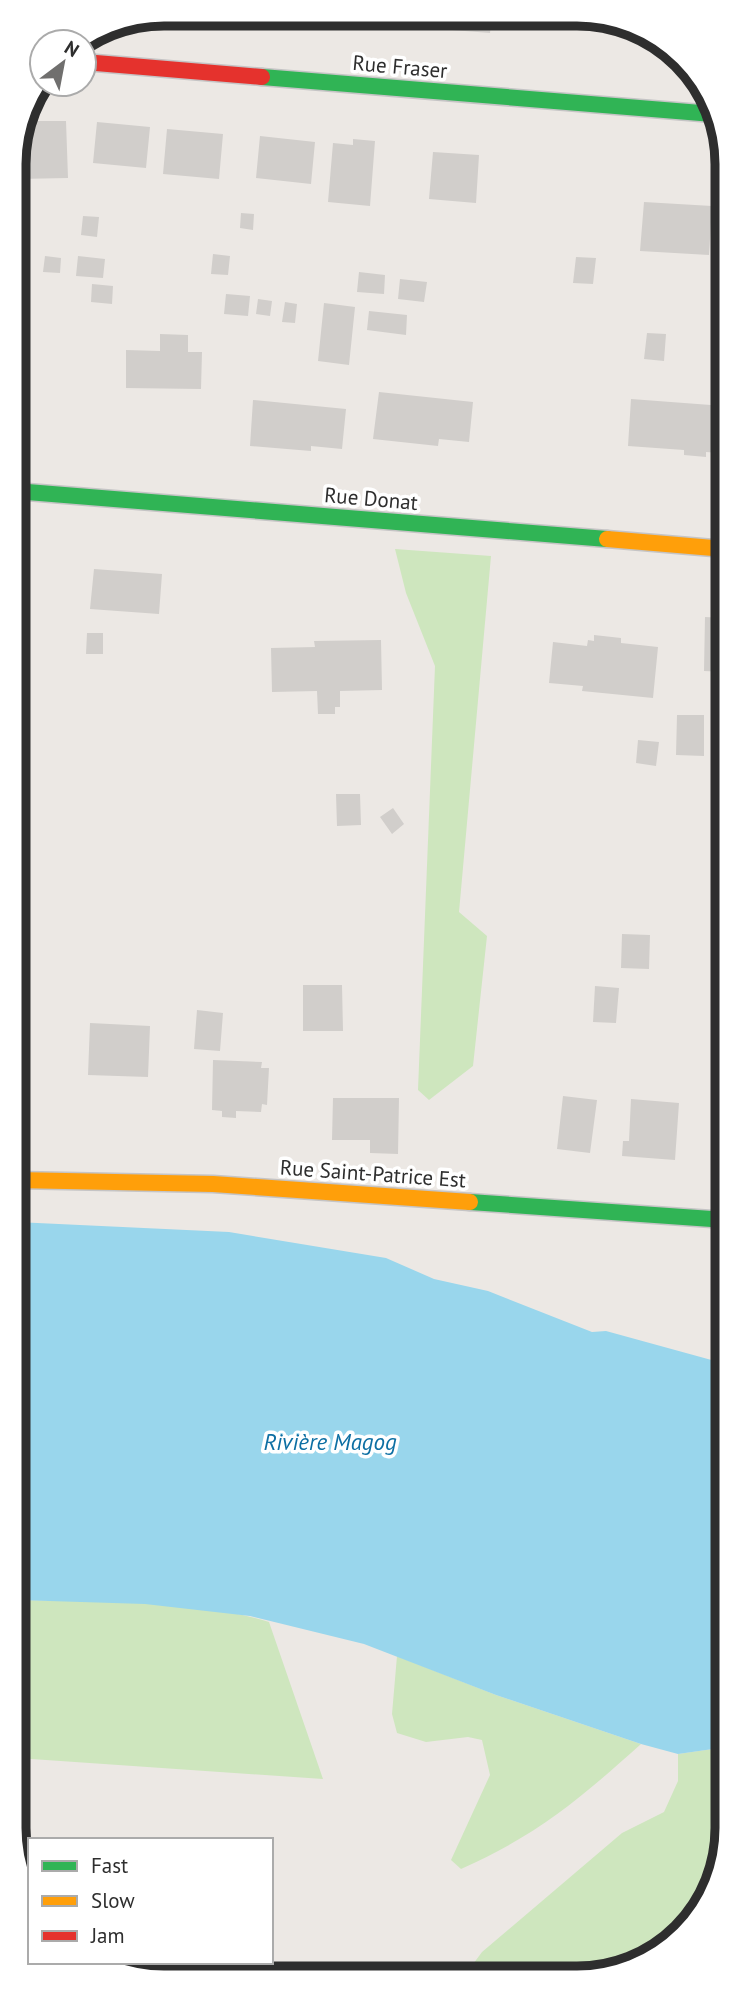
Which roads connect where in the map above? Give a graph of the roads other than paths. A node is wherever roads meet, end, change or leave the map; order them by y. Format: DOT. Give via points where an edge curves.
graph roads {
  1 [pos="98,63"];
  2 [pos="705,113"];
  3 [pos="27,492"];
  4 [pos="715,548"];
  5 [pos="26,1181"];
  6 [pos="714,1219"];
  1 -- 2 [label="street, Rue Fraser"];
  3 -- 4 [label="street, Rue Donat"];
  5 -- 6 [label="street, Rue Saint-Patrice Est" via="214,1184"];
}
